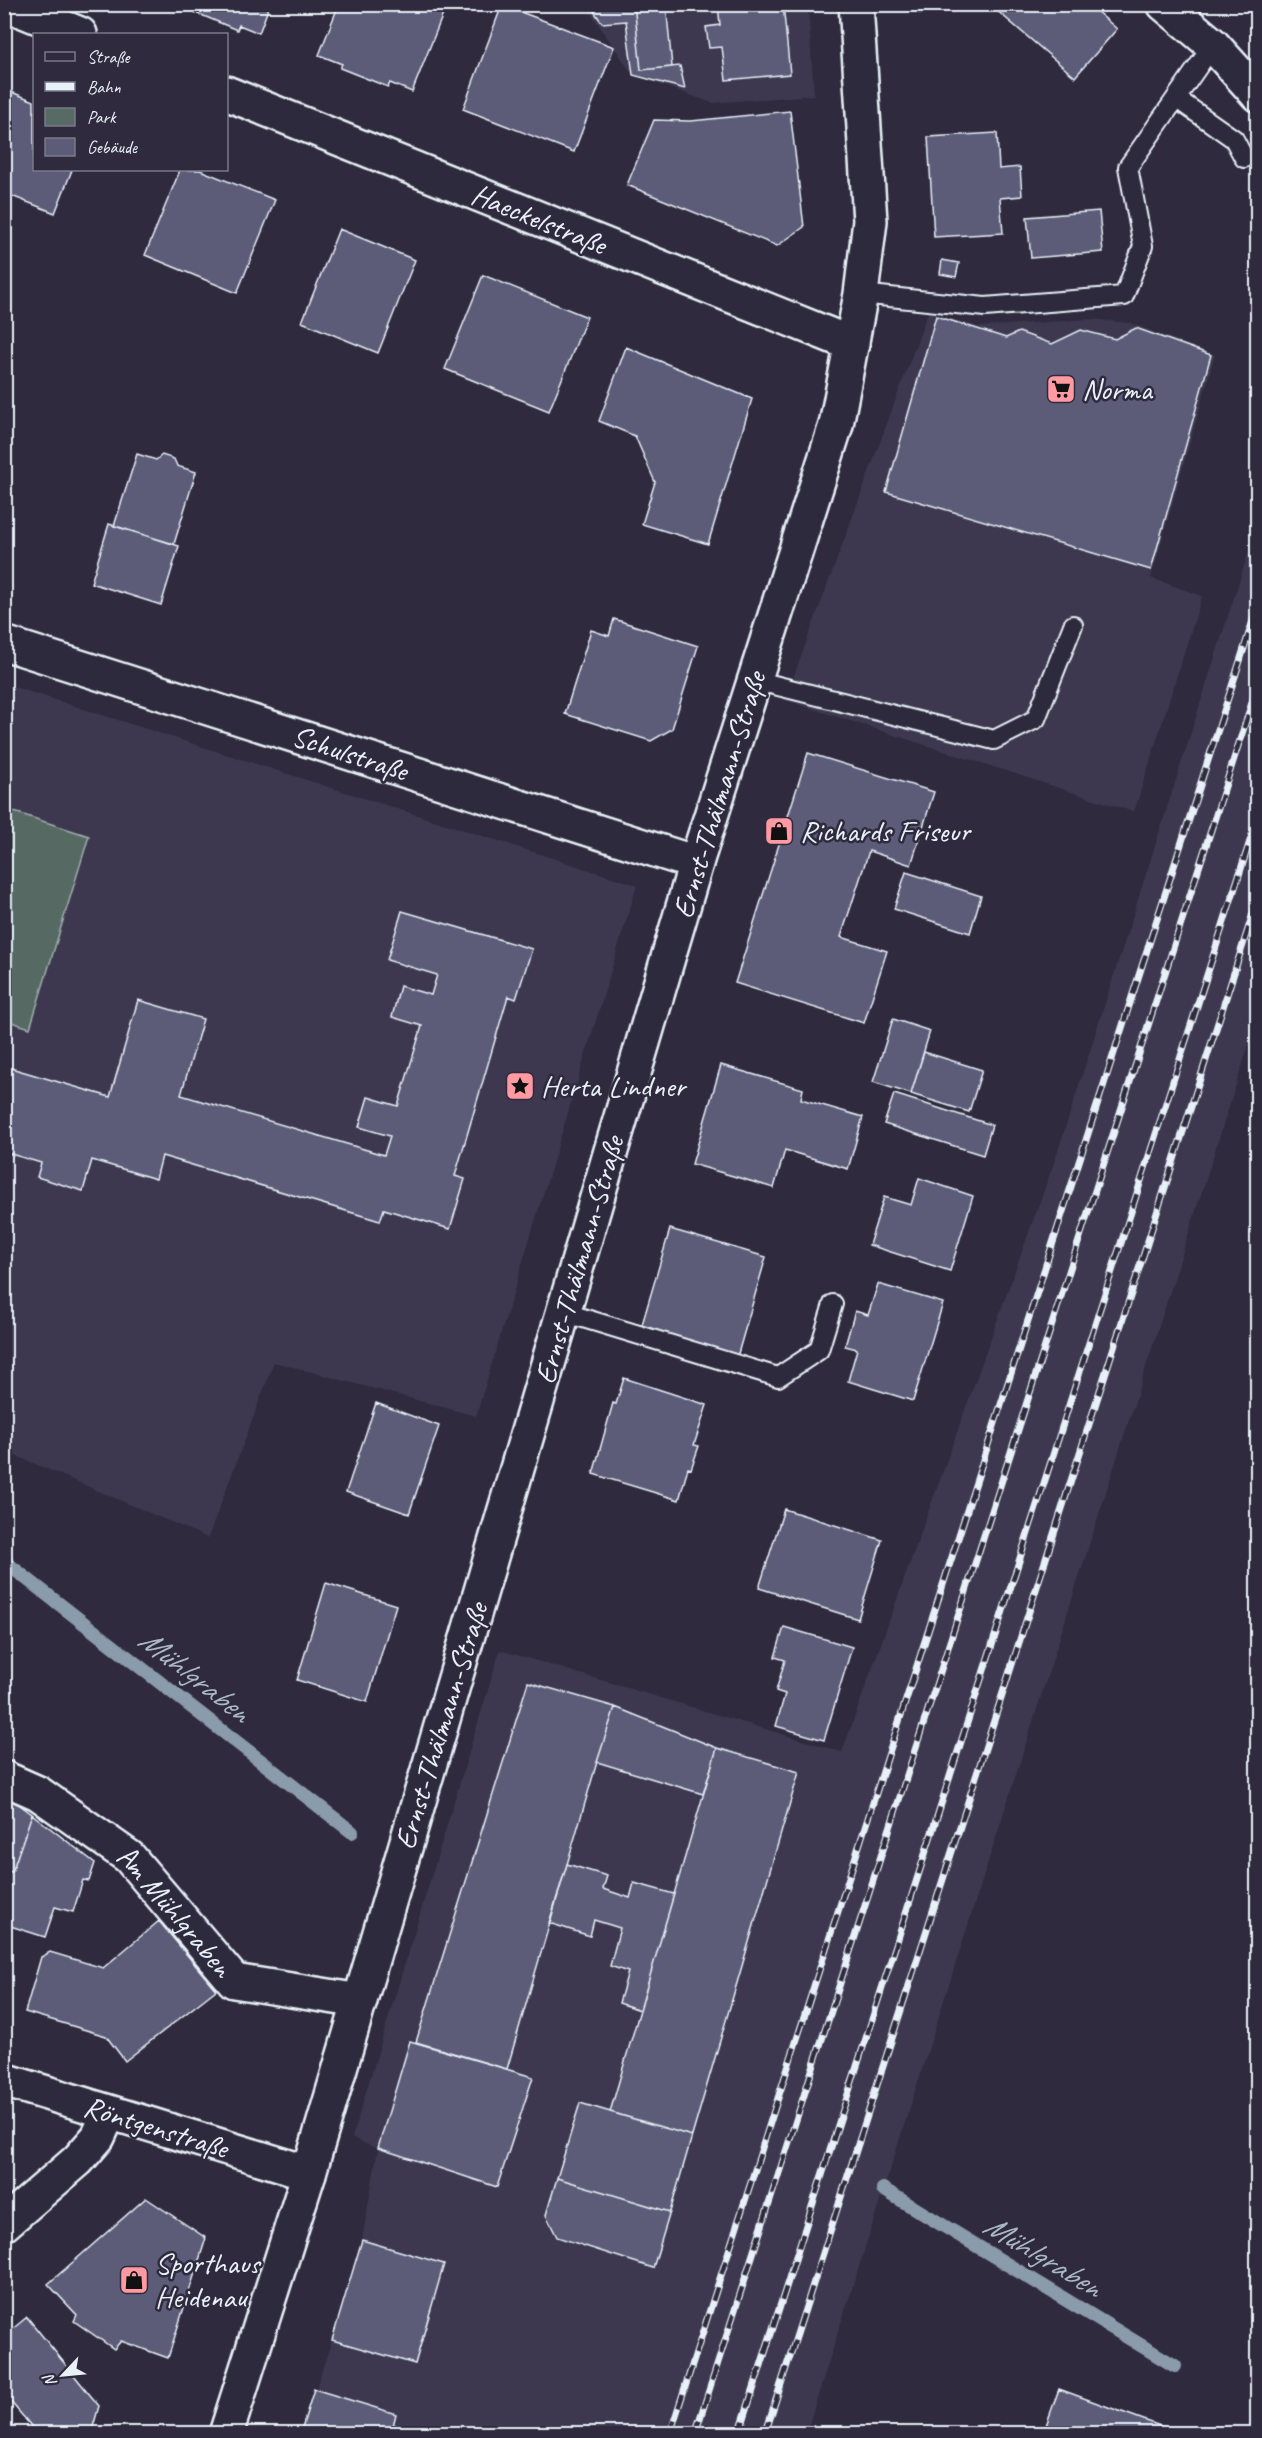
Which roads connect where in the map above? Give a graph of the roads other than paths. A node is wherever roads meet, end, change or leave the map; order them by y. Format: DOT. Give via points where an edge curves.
graph roads {
  1 [pos="6,4"];
  2 [pos="856,4"];
  3 [pos="1172,7"];
  4 [pos="78,33"];
  5 [pos="1212,45"];
  6 [pos="228,94"];
  7 [pos="1257,95"];
  8 [pos="1177,99"];
  9 [pos="1244,158"];
  10 [pos="861,294"];
  11 [pos="852,344"];
  12 [pos="1073,626"];
  13 [pos="4,644"];
  14 [pos="754,680"];
  15 [pos="696,863"];
  16 [pos="833,1304"];
  17 [pos="563,1312"];
  18 [pos="4,1778"];
  19 [pos="360,2001"];
  20 [pos="4,2080"];
  21 [pos="109,2113"];
  22 [pos="309,2173"];
  23 [pos="4,2224"];
  24 [pos="226,2433"];
  1 -- 4 [label="street"];
  2 -- 10 [label="street, Ernst-Thälmann-Straße" via="870,221"];
  3 -- 5 [label="street"];
  5 -- 7 [label="street"];
  5 -- 8 [label="lane"];
  6 -- 11 [label="street, Haeckelstraße"];
  8 -- 9 [label="lane" via="1234,139"];
  8 -- 10 [label="lane" via="1128,167 1143,246 1124,296 985,307"];
  10 -- 11 [label="street, Ernst-Thälmann-Straße"];
  11 -- 14 [label="street, Ernst-Thälmann-Straße" via="836,425"];
  12 -- 14 [label="lane" via="1036,719 994,740"];
  13 -- 15 [label="street, Schulstraße"];
  14 -- 15 [label="street, Ernst-Thälmann-Straße"];
  15 -- 17 [label="street, Ernst-Thälmann-Straße"];
  16 -- 17 [label="lane" via="819,1350 778,1377"];
  17 -- 19 [label="street, Ernst-Thälmann-Straße"];
  18 -- 19 [label="street, Am Mühlgraben" via="38,1793 129,1857 234,1981"];
  19 -- 22 [label="street, Ernst-Thälmann-Straße"];
  20 -- 21 [label="street, Röntgenstraße"];
  21 -- 22 [label="street, Röntgenstraße"];
  21 -- 23 [label="street" via="98,2137 78,2160"];
  22 -- 24 [label="street, Ernst-Thälmann-Straße"];
}
